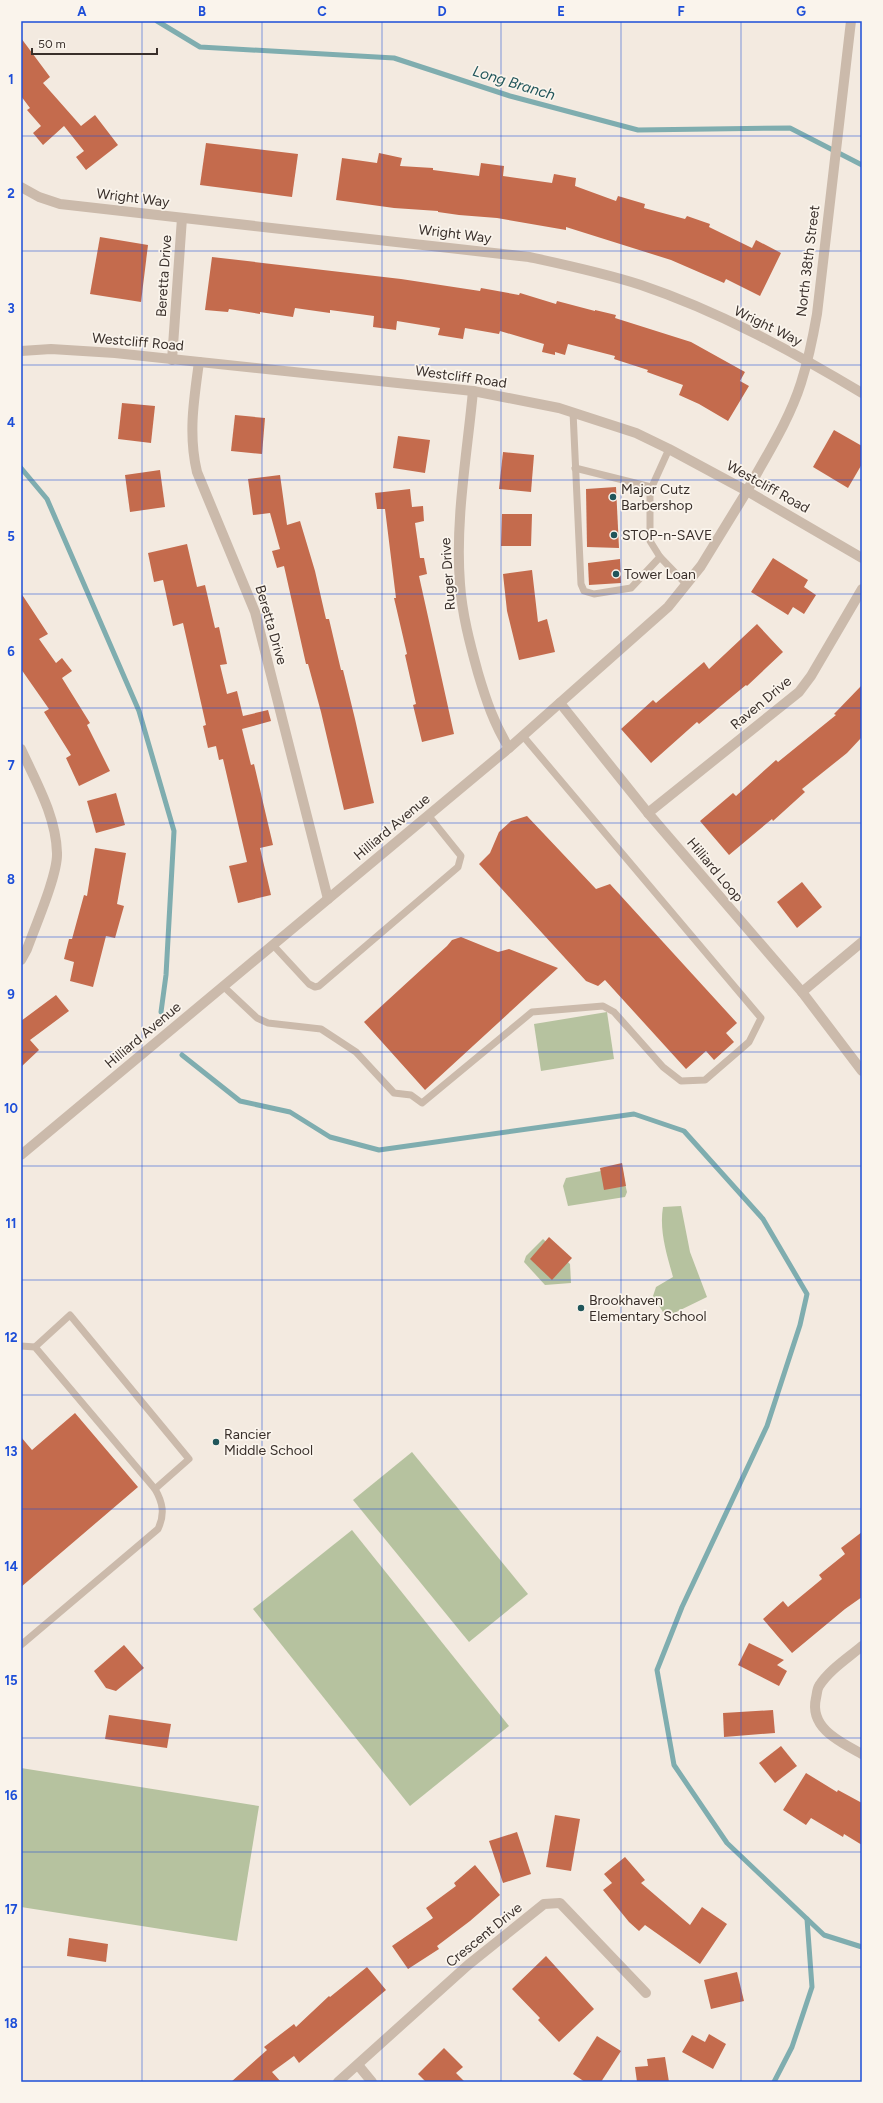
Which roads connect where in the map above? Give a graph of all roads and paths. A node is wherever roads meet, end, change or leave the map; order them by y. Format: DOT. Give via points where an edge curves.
graph roads {
  1 [pos="851,21"];
  2 [pos="21,187"];
  3 [pos="182,218"];
  4 [pos="21,351"];
  5 [pos="172,360"];
  6 [pos="807,360"];
  7 [pos="199,362"];
  8 [pos="473,391"];
  9 [pos="862,393"];
  10 [pos="573,412"];
  11 [pos="669,449"];
  12 [pos="575,468"];
  13 [pos="651,487"];
  14 [pos="747,491"];
  15 [pos="660,557"];
  16 [pos="862,558"];
  17 [pos="687,585"];
  18 [pos="862,589"];
  19 [pos="560,703"];
  20 [pos="523,736"];
  21 [pos="509,748"];
  22 [pos="21,749"];
  23 [pos="648,813"];
  24 [pos="428,815"];
  25 [pos="328,899"];
  26 [pos="862,942"];
  27 [pos="272,945"];
  28 [pos="21,960"];
  29 [pos="223,986"];
  30 [pos="802,992"];
  31 [pos="862,1071"];
  32 [pos="21,1155"];
  33 [pos="21,1346"];
  34 [pos="35,1347"];
  35 [pos="155,1489"];
  36 [pos="21,1645"];
  37 [pos="862,1646"];
  38 [pos="862,1754"];
  39 [pos="646,1993"];
  40 [pos="358,2065"];
  41 [pos="338,2082"];
  42 [pos="372,2082"];
  1 -- 6 [label="street, North 38th Street" via="817,314"];
  2 -- 3 [label="street, Wright Way" via="60,204"];
  3 -- 5 [label="street, Beretta Drive"];
  3 -- 6 [label="street, Wright Way" via="529,257 593,271 641,285 711,314"];
  4 -- 5 [label="street, Westcliff Road" via="51,349"];
  5 -- 7 [label="street, Westcliff Road"];
  6 -- 9 [label="street, Wright Way"];
  6 -- 14 [label="street, North 38th Street" via="793,405"];
  7 -- 8 [label="street, Westcliff Road"];
  7 -- 25 [label="street, Beretta Drive" via="191,429 197,472 255,612"];
  8 -- 10 [label="street, Westcliff Road"];
  8 -- 21 [label="street, Ruger Drive" via="459,530 460,584 470,646 487,704"];
  10 -- 11 [label="street, Westcliff Road" via="636,433"];
  10 -- 12 [label="lane"];
  11 -- 13 [label="lane"];
  11 -- 14 [label="street, Westcliff Road"];
  12 -- 13 [label="lane"];
  12 -- 15 [label="lane" via="581,584 584,591 594,594 631,588"];
  13 -- 15 [label="lane" via="648,503 650,541"];
  14 -- 16 [label="street, Westcliff Road"];
  14 -- 17 [label="street, Hilliard Avenue"];
  15 -- 17 [label="lane"];
  17 -- 19 [label="street, Hilliard Avenue" via="668,607"];
  18 -- 23 [label="street, Raven Drive" via="799,692"];
  19 -- 20 [label="street, Hilliard Avenue"];
  19 -- 23 [label="street, Hilliard Loop"];
  20 -- 21 [label="street, Hilliard Avenue"];
  20 -- 29 [label="lane" via="761,1018 749,1042 705,1080 681,1081 663,1067 614,1012 603,1006 532,1012 422,1103 411,1096 394,1093 356,1052 321,1029 268,1023 257,1018"];
  21 -- 24 [label="street, Hilliard Avenue"];
  22 -- 28 [label="street" via="52,818 58,854 52,880"];
  23 -- 30 [label="street, Hilliard Loop"];
  24 -- 25 [label="street, Hilliard Avenue"];
  24 -- 27 [label="lane" via="461,856 458,867 318,986 309,984"];
  25 -- 27 [label="street, Hilliard Avenue"];
  26 -- 30 [label="street"];
  27 -- 29 [label="street, Hilliard Avenue"];
  29 -- 32 [label="street, Hilliard Avenue"];
  30 -- 31 [label="street, Hilliard Loop"];
  33 -- 34 [label="lane"];
  34 -- 35 [label="lane"];
  34 -- 35 [label="lane" via="70,1315 189,1460"];
  35 -- 36 [label="lane" via="162,1500 163,1518 158,1529"];
  37 -- 38 [label="street" via="818,1687 814,1706 818,1721 826,1733"];
  39 -- 40 [label="street, Crescent Drive" via="560,1903 544,1904 468,1965"];
  40 -- 41 [label="street, Crescent Drive"];
  40 -- 42 [label="street"];
}
